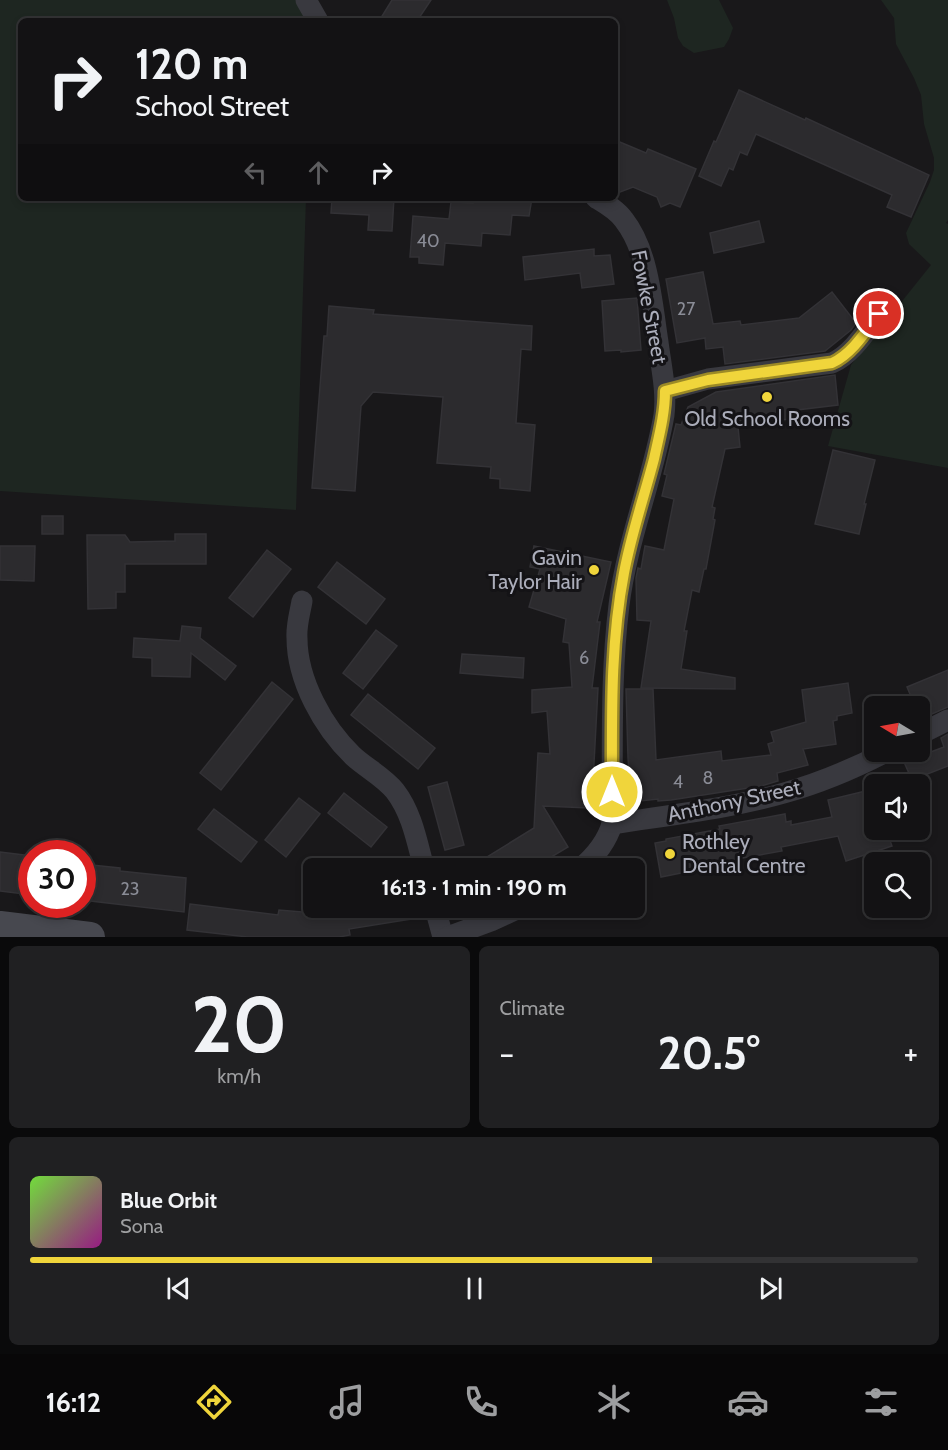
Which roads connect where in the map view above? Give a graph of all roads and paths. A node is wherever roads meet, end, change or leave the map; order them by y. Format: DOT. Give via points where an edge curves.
graph roads {
  1 [pos="306,0"];
  2 [pos="316,18"];
  3 [pos="601,201"];
  4 [pos="879,314"];
  5 [pos="665,391"];
  6 [pos="302,602"];
  7 [pos="948,720"];
  8 [pos="930,729"];
  9 [pos="866,762"];
  10 [pos="612,824"];
  11 [pos="421,858"];
  12 [pos="590,858"];
  13 [pos="438,918"];
  14 [pos="497,918"];
  15 [pos="0,926"];
  16 [pos="90,937"];
  17 [pos="445,937"];
  1 -- 2 [label="street"];
  3 -- 5 [label="street, Fowke Street" via="625,221 640,251"];
  4 -- 5 [label="street" via="850,349 832,363 716,378"];
  5 -- 10 [label="street, Fowke Street" via="664,415 627,557 618,611 613,667"];
  6 -- 11 [label="street" via="297,641 311,697 335,736 393,789 413,830"];
  7 -- 8 [label="street"];
  9 -- 10 [label="street, Anthony Street" via="784,793"];
  10 -- 12 [label="street"];
  13 -- 17 [label="street"];
  14 -- 17 [label="street"];
  15 -- 16 [label="street"];
}
